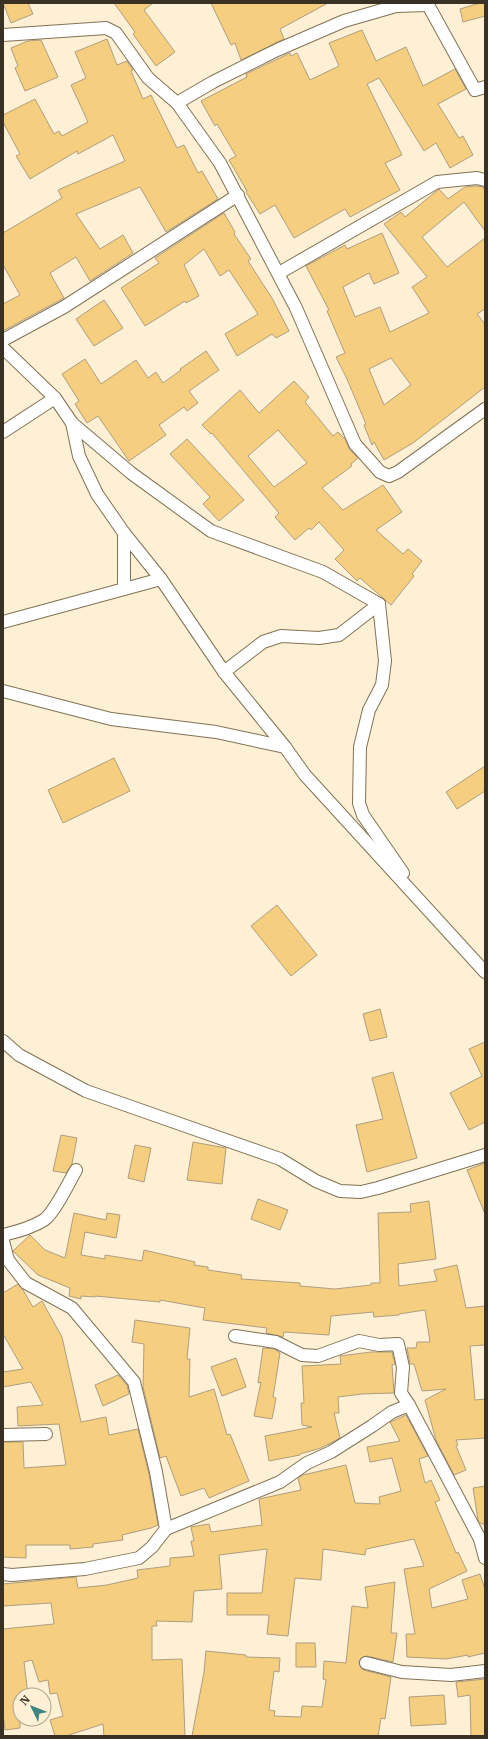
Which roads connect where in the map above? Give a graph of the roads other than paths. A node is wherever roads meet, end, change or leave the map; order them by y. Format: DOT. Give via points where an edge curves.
graph roads {
  1 [pos="428,4"];
  2 [pos="3,35"];
  3 [pos="485,87"];
  4 [pos="177,103"];
  5 [pos="485,180"];
  6 [pos="238,195"];
  7 [pos="279,273"];
  8 [pos="3,340"];
  9 [pos="3,348"];
  10 [pos="55,398"];
  11 [pos="485,409"];
  12 [pos="72,423"];
  13 [pos="3,432"];
  14 [pos="124,533"];
  15 [pos="161,579"];
  16 [pos="124,589"];
  17 [pos="379,604"];
  18 [pos="3,622"];
  19 [pos="224,672"];
  20 [pos="3,691"];
  21 [pos="286,747"];
  22 [pos="424,904"];
  23 [pos="485,972"];
  24 [pos="3,1041"];
  25 [pos="485,1155"];
  26 [pos="76,1170"];
  27 [pos="3,1235"];
  28 [pos="3,1241"];
  29 [pos="235,1336"];
  30 [pos="409,1405"];
  31 [pos="46,1434"];
  32 [pos="3,1435"];
  33 [pos="166,1529"];
  34 [pos="485,1558"];
  35 [pos="3,1574"];
  36 [pos="366,1663"];
  37 [pos="485,1671"];
  1 -- 3 [label="street" via="475,90"];
  1 -- 4 [label="street" via="396,6 344,21 277,50"];
  2 -- 4 [label="street" via="106,28 116,33 148,78"];
  4 -- 6 [label="street" via="220,163"];
  5 -- 7 [label="street" via="478,178 437,182"];
  6 -- 7 [label="street"];
  6 -- 8 [label="street" via="64,307"];
  7 -- 11 [label="street" via="355,444 380,472 389,476 398,472"];
  9 -- 10 [label="street"];
  10 -- 12 [label="street"];
  10 -- 13 [label="street"];
  12 -- 14 [label="street" via="79,456 97,494"];
  12 -- 17 [label="street" via="131,473 211,531 323,572"];
  14 -- 15 [label="street"];
  14 -- 16 [label="street"];
  15 -- 16 [label="street"];
  15 -- 19 [label="street"];
  16 -- 18 [label="street"];
  17 -- 19 [label="street" via="339,635 319,638 281,636 264,642"];
  17 -- 22 [label="street" via="385,661 382,685 369,710 360,747 359,803 363,815"];
  19 -- 21 [label="street"];
  20 -- 21 [label="street" via="111,719 216,732"];
  21 -- 22 [label="street" via="305,775"];
  22 -- 23 [label="street"];
  24 -- 25 [label="street" via="19,1055 86,1091 280,1159 316,1181 340,1191 361,1192 378,1188"];
  26 -- 27 [label="street" via="60,1200 45,1219"];
  28 -- 33 [label="street" via="8,1260 26,1283 72,1308 134,1382 156,1472"];
  29 -- 30 [label="street" via="276,1342 302,1355 318,1356 359,1341 379,1345 398,1344 403,1367 401,1393"];
  30 -- 33 [label="street" via="392,1412 280,1482"];
  30 -- 34 [label="street" via="480,1539"];
  31 -- 32 [label="street"];
  33 -- 35 [label="street" via="152,1547 139,1558 85,1569"];
  36 -- 37 [label="street" via="409,1672 451,1675"];
}
